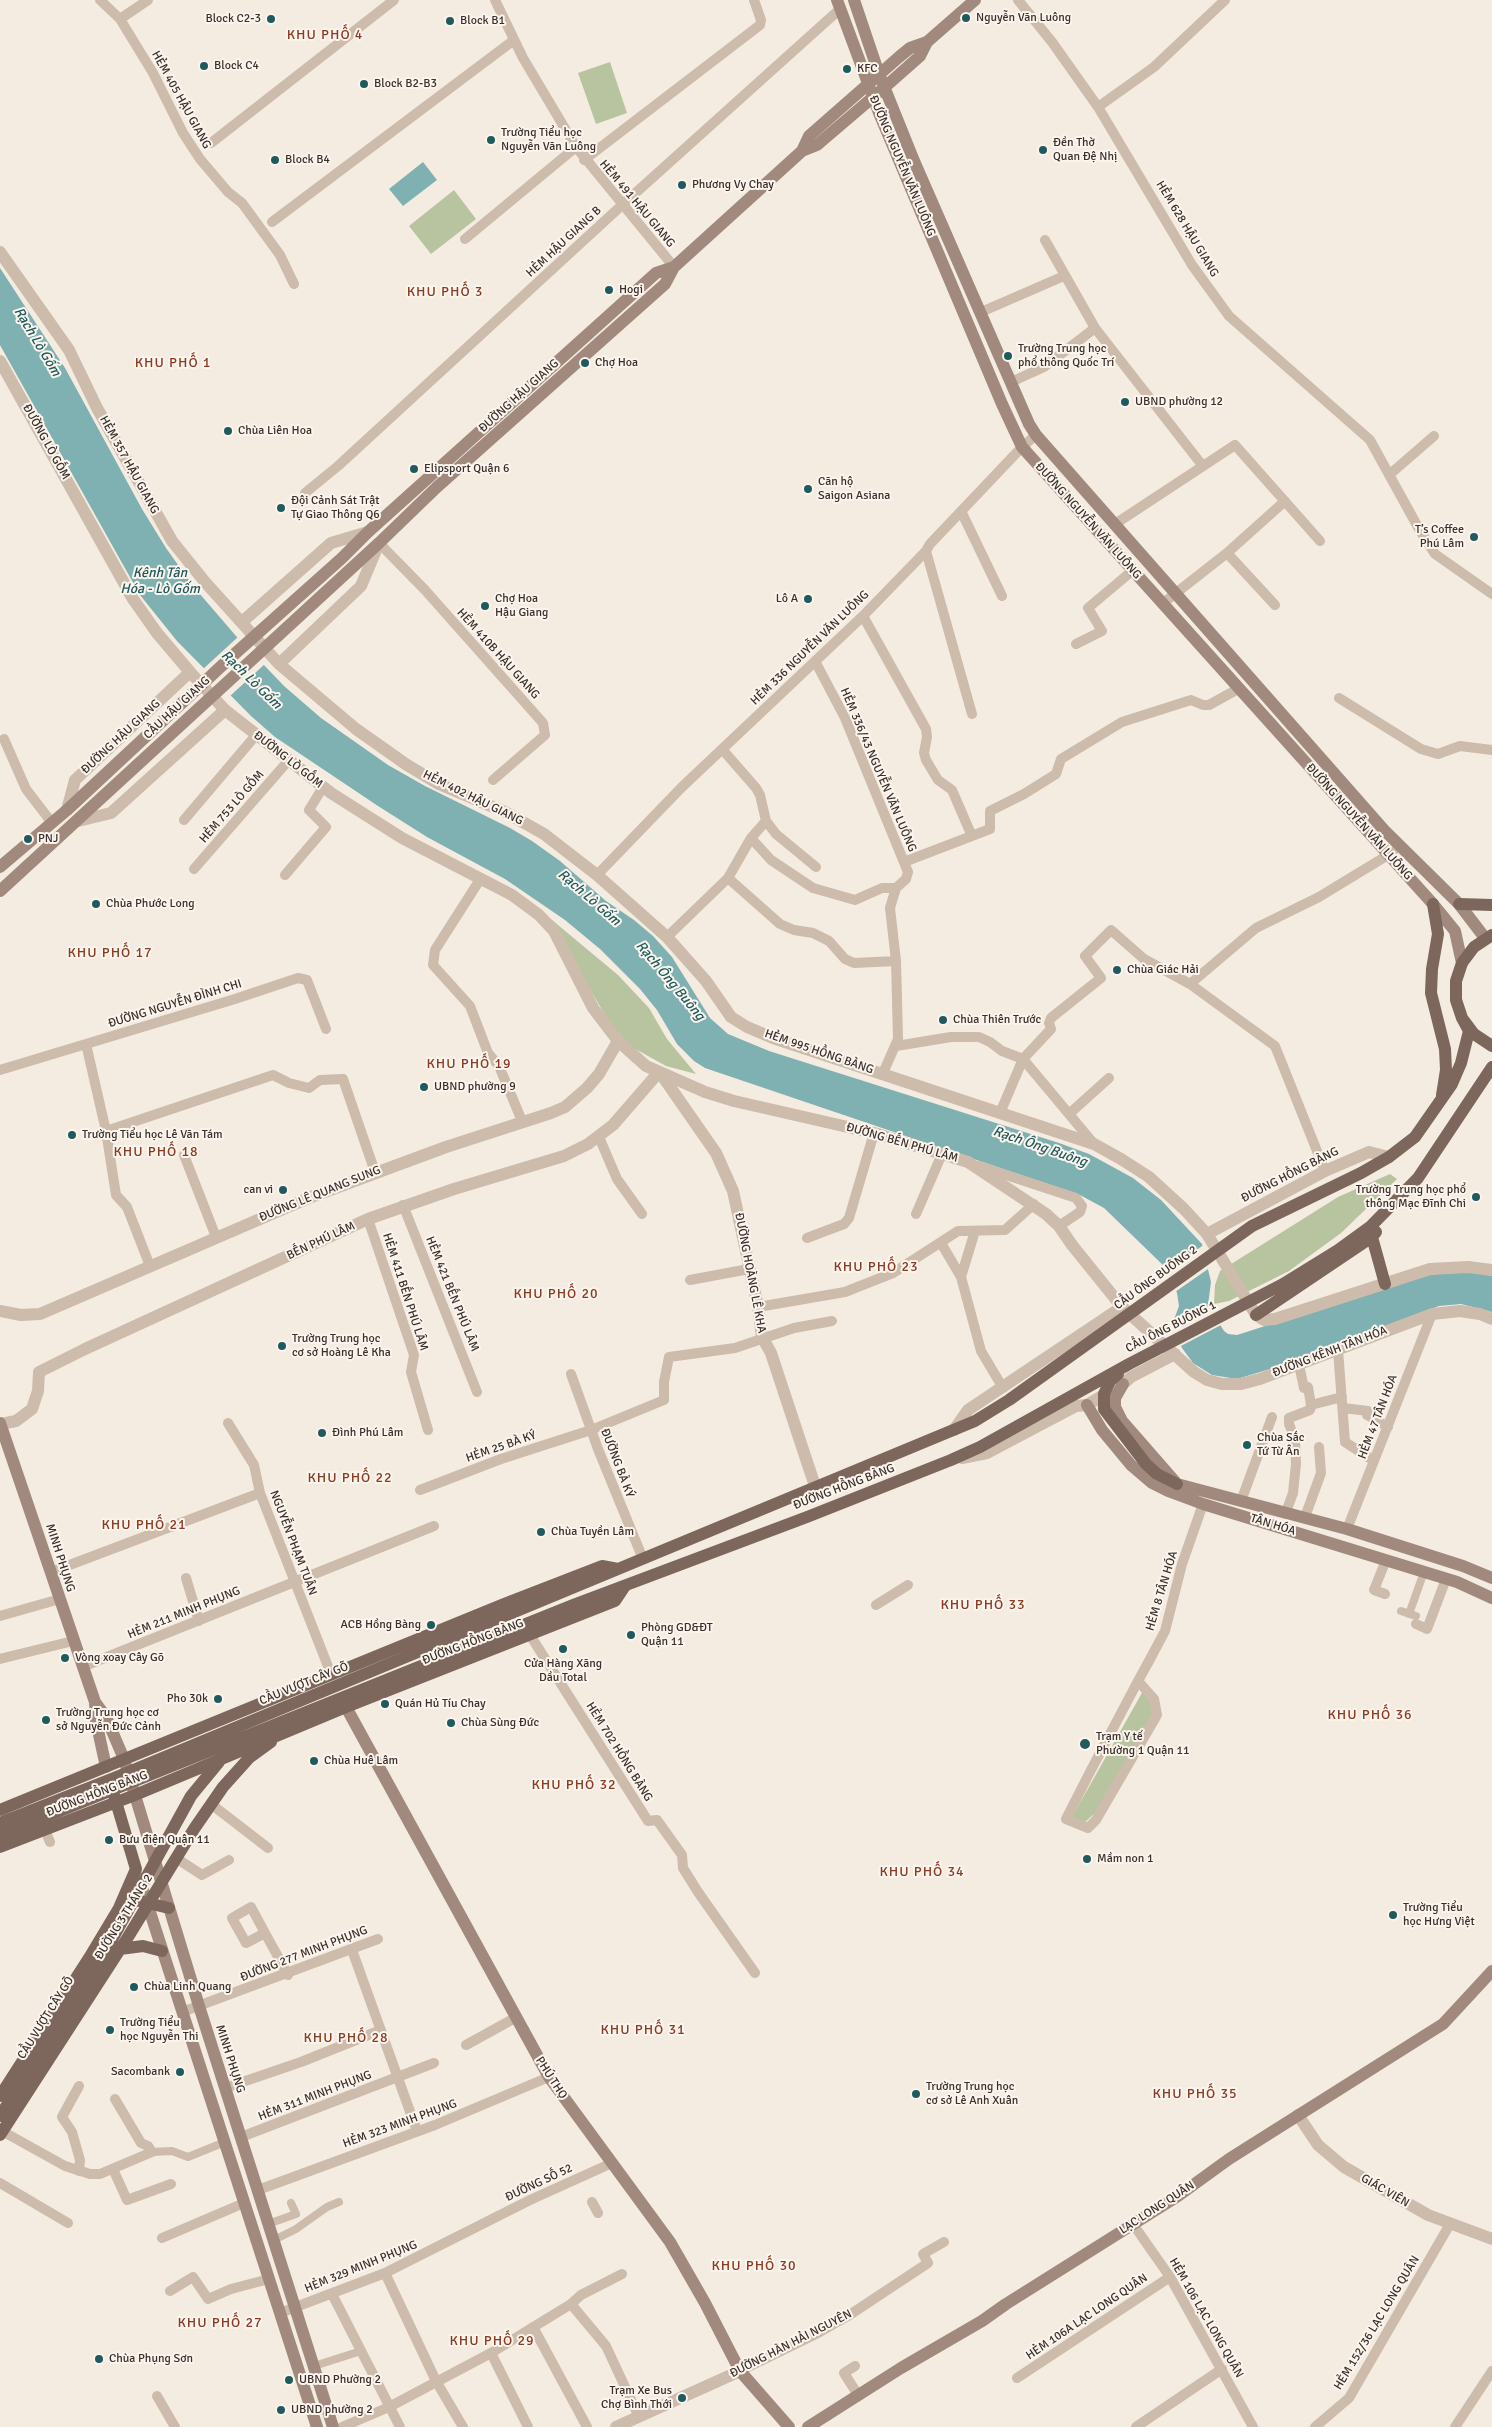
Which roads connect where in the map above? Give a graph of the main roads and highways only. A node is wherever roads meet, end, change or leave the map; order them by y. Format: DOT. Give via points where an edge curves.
graph roads {
  1 [pos="854,0"];
  2 [pos="974,0"];
  3 [pos="839,5"];
  4 [pos="926,42"];
  5 [pos="879,74"];
  6 [pos="868,85"];
  7 [pos="885,87"];
  8 [pos="873,98"];
  9 [pos="802,151"];
  10 [pos="674,267"];
  11 [pos="342,558"];
  12 [pos="352,568"];
  13 [pos="100,778"];
  14 [pos="0,868"];
  15 [pos="0,891"];
  16 [pos="1433,904"];
  17 [pos="1459,904"];
  18 [pos="1492,905"];
  19 [pos="1489,937"];
  20 [pos="1462,963"];
  21 [pos="1462,1018"];
  22 [pos="1492,1046"];
  23 [pos="1492,1067"];
  24 [pos="1487,1079"];
  25 [pos="1440,1103"];
  26 [pos="1372,1232"];
  27 [pos="1385,1284"];
  28 [pos="1256,1315"];
  29 [pos="1129,1364"];
  30 [pos="1127,1380"];
  31 [pos="1081,1406"];
  32 [pos="975,1421"];
  33 [pos="0,1423"];
  34 [pos="980,1446"];
  35 [pos="1176,1484"];
  36 [pos="618,1569"];
  37 [pos="1492,1578"];
  38 [pos="625,1586"];
  39 [pos="1492,1598"];
  40 [pos="95,1702"];
  41 [pos="346,1707"];
  42 [pos="212,1723"];
  43 [pos="275,1724"];
  44 [pos="287,1730"];
  45 [pos="225,1757"];
  46 [pos="124,1759"];
  47 [pos="106,1767"];
  48 [pos="135,1795"];
  49 [pos="116,1803"];
  50 [pos="0,1810"];
  51 [pos="0,1824"];
  52 [pos="0,1835"];
  53 [pos="0,1847"];
  54 [pos="136,1869"];
  55 [pos="162,1883"];
  56 [pos="122,1902"];
  57 [pos="147,1903"];
  58 [pos="169,1908"];
  59 [pos="120,1949"];
  60 [pos="162,1951"];
  61 [pos="1492,1971"];
  62 [pos="0,2096"];
  63 [pos="0,2116"];
  64 [pos="1,2133"];
  65 [pos="317,2427"];
  66 [pos="333,2427"];
  67 [pos="789,2427"];
  68 [pos="808,2427"];
  1 -- 5 [label="main road, ĐƯỜNG NGUYỄN VĂN LUÔNG"];
  2 -- 4 [label="main road, ĐƯỜNG HẬU GIANG"];
  3 -- 6 [label="main road, ĐƯỜNG NGUYỄN VĂN LUÔNG"];
  4 -- 5 [label="main road, ĐƯỜNG HẬU GIANG" via="910,48"];
  4 -- 7 [label="main road, ĐƯỜNG HẬU GIANG" via="920,56"];
  5 -- 6 [label="main road, ĐƯỜNG HẬU GIANG"];
  5 -- 7 [label="main road, ĐƯỜNG NGUYỄN VĂN LUÔNG"];
  6 -- 8 [label="main road, ĐƯỜNG NGUYỄN VĂN LUÔNG"];
  6 -- 9 [label="main road, ĐƯỜNG HẬU GIANG" via="809,136"];
  7 -- 8 [label="main road, ĐƯỜNG HẬU GIANG"];
  7 -- 17 [label="main road, ĐƯỜNG NGUYỄN VĂN LUÔNG" via="1036,435 1399,846"];
  8 -- 9 [label="main road, ĐƯỜNG HẬU GIANG" via="817,146"];
  8 -- 16 [label="main road, ĐƯỜNG NGUYỄN VĂN LUÔNG" via="1022,447"];
  9 -- 10 [label="main road, ĐƯỜNG HẬU GIANG"];
  10 -- 11 [label="main road, ĐƯỜNG HẬU GIANG" via="656,273"];
  10 -- 12 [label="main road, ĐƯỜNG HẬU GIANG" via="665,284 437,487"];
  11 -- 13 [label="main road, CẦU HẬU GIANG"];
  12 -- 15 [label="main road, CẦU HẬU GIANG"];
  13 -- 14 [label="main road, ĐƯỜNG HẬU GIANG"];
  16 -- 20 [label="main road, ĐƯỜNG NGUYỄN VĂN LUÔNG" via="1455,931"];
  16 -- 25 [label="main road" via="1438,934 1431,993 1446,1058"];
  17 -- 18 [label="main road"];
  17 -- 19 [label="main road, ĐƯỜNG NGUYỄN VĂN LUÔNG"];
  19 -- 20 [label="main road" via="1474,947"];
  20 -- 21 [label="main road" via="1456,981 1456,1000"];
  21 -- 22 [label="main road" via="1474,1034"];
  21 -- 25 [label="main road" via="1469,1031 1468,1041 1452,1084"];
  23 -- 24 [label="main road"];
  24 -- 26 [label="main road" via="1437,1151"];
  25 -- 32 [label="main road, CẦU ÔNG BUÔNG 2" via="1415,1137 1389,1157 1252,1226"];
  26 -- 27 [label="main road"];
  26 -- 28 [label="main road"];
  26 -- 29 [label="main road, CẦU ÔNG BUÔNG 1" via="1283,1284"];
  29 -- 34 [label="main road, CẦU ÔNG BUÔNG 1"];
  29 -- 35 [label="main road" via="1110,1381 1104,1394 1104,1409 1132,1448 1157,1474"];
  30 -- 35 [label="main road" via="1115,1398 1115,1407 1122,1422"];
  31 -- 39 [label="main road, TÂN HÓA" via="1131,1465 1160,1487 1203,1504 1446,1579"];
  32 -- 36 [label="main road, ĐƯỜNG HỒNG BÀNG"];
  33 -- 40 [label="main road, MINH PHỤNG"];
  34 -- 38 [label="main road, ĐƯỜNG HỒNG BÀNG"];
  35 -- 37 [label="main road, TÂN HÓA" via="1347,1529"];
  36 -- 42 [label="main road, ĐƯỜNG HỒNG BÀNG" via="602,1566"];
  36 -- 51 [label="main road, CẦU VƯỢT CÂY GÕ"];
  38 -- 41 [label="main road, ĐƯỜNG HỒNG BÀNG" via="615,1601"];
  38 -- 43 [label="main road, CẦU VƯỢT CÂY GÕ"];
  40 -- 46 [label="main road, MINH PHỤNG" via="106,1717"];
  40 -- 47 [label="main road, MINH PHỤNG"];
  41 -- 44 [label="main road, ĐƯỜNG HỒNG BÀNG"];
  41 -- 67 [label="main road, PHÚ THỌ" via="549,2077 670,2242 740,2371"];
  42 -- 45 [label="main road" via="212,1746"];
  42 -- 46 [label="main road, ĐƯỜNG HỒNG BÀNG"];
  43 -- 52 [label="main road, CẦU VƯỢT CÂY GÕ"];
  43 -- 63 [label="main road, CẦU VƯỢT CÂY GÕ" via="234,1749 213,1768 191,1796 109,1945"];
  44 -- 45 [label="main road, ĐƯỜNG HỒNG BÀNG"];
  44 -- 55 [label="main road, ĐƯỜNG 3 THÁNG 2" via="249,1758 223,1787"];
  45 -- 48 [label="main road, ĐƯỜNG HỒNG BÀNG"];
  46 -- 47 [label="main road, ĐƯỜNG HỒNG BÀNG"];
  46 -- 48 [label="main road, MINH PHỤNG"];
  47 -- 49 [label="main road, MINH PHỤNG"];
  47 -- 50 [label="main road, ĐƯỜNG HỒNG BÀNG"];
  48 -- 49 [label="main road, ĐƯỜNG HỒNG BÀNG"];
  48 -- 55 [label="main road, MINH PHỤNG"];
  49 -- 53 [label="main road, ĐƯỜNG HỒNG BÀNG" via="48,1836"];
  49 -- 54 [label="main road, MINH PHỤNG"];
  54 -- 56 [label="main road, ĐƯỜNG 3 THÁNG 2"];
  54 -- 57 [label="main road, MINH PHỤNG"];
  55 -- 57 [label="main road, ĐƯỜNG 3 THÁNG 2"];
  55 -- 58 [label="main road, MINH PHỤNG"];
  56 -- 57 [label="main road"];
  56 -- 62 [label="main road, ĐƯỜNG 3 THÁNG 2"];
  57 -- 58 [label="main road"];
  57 -- 59 [label="main road, ĐƯỜNG 3 THÁNG 2"];
  57 -- 60 [label="main road, MINH PHỤNG"];
  58 -- 66 [label="main road, MINH PHỤNG"];
  59 -- 60 [label="main road" via="143,1946"];
  59 -- 64 [label="main road, ĐƯỜNG 3 THÁNG 2"];
  60 -- 65 [label="main road, MINH PHỤNG"];
  61 -- 68 [label="main road, LẠC LONG QUÂN" via="1444,2024 1298,2115 982,2322"];
}
